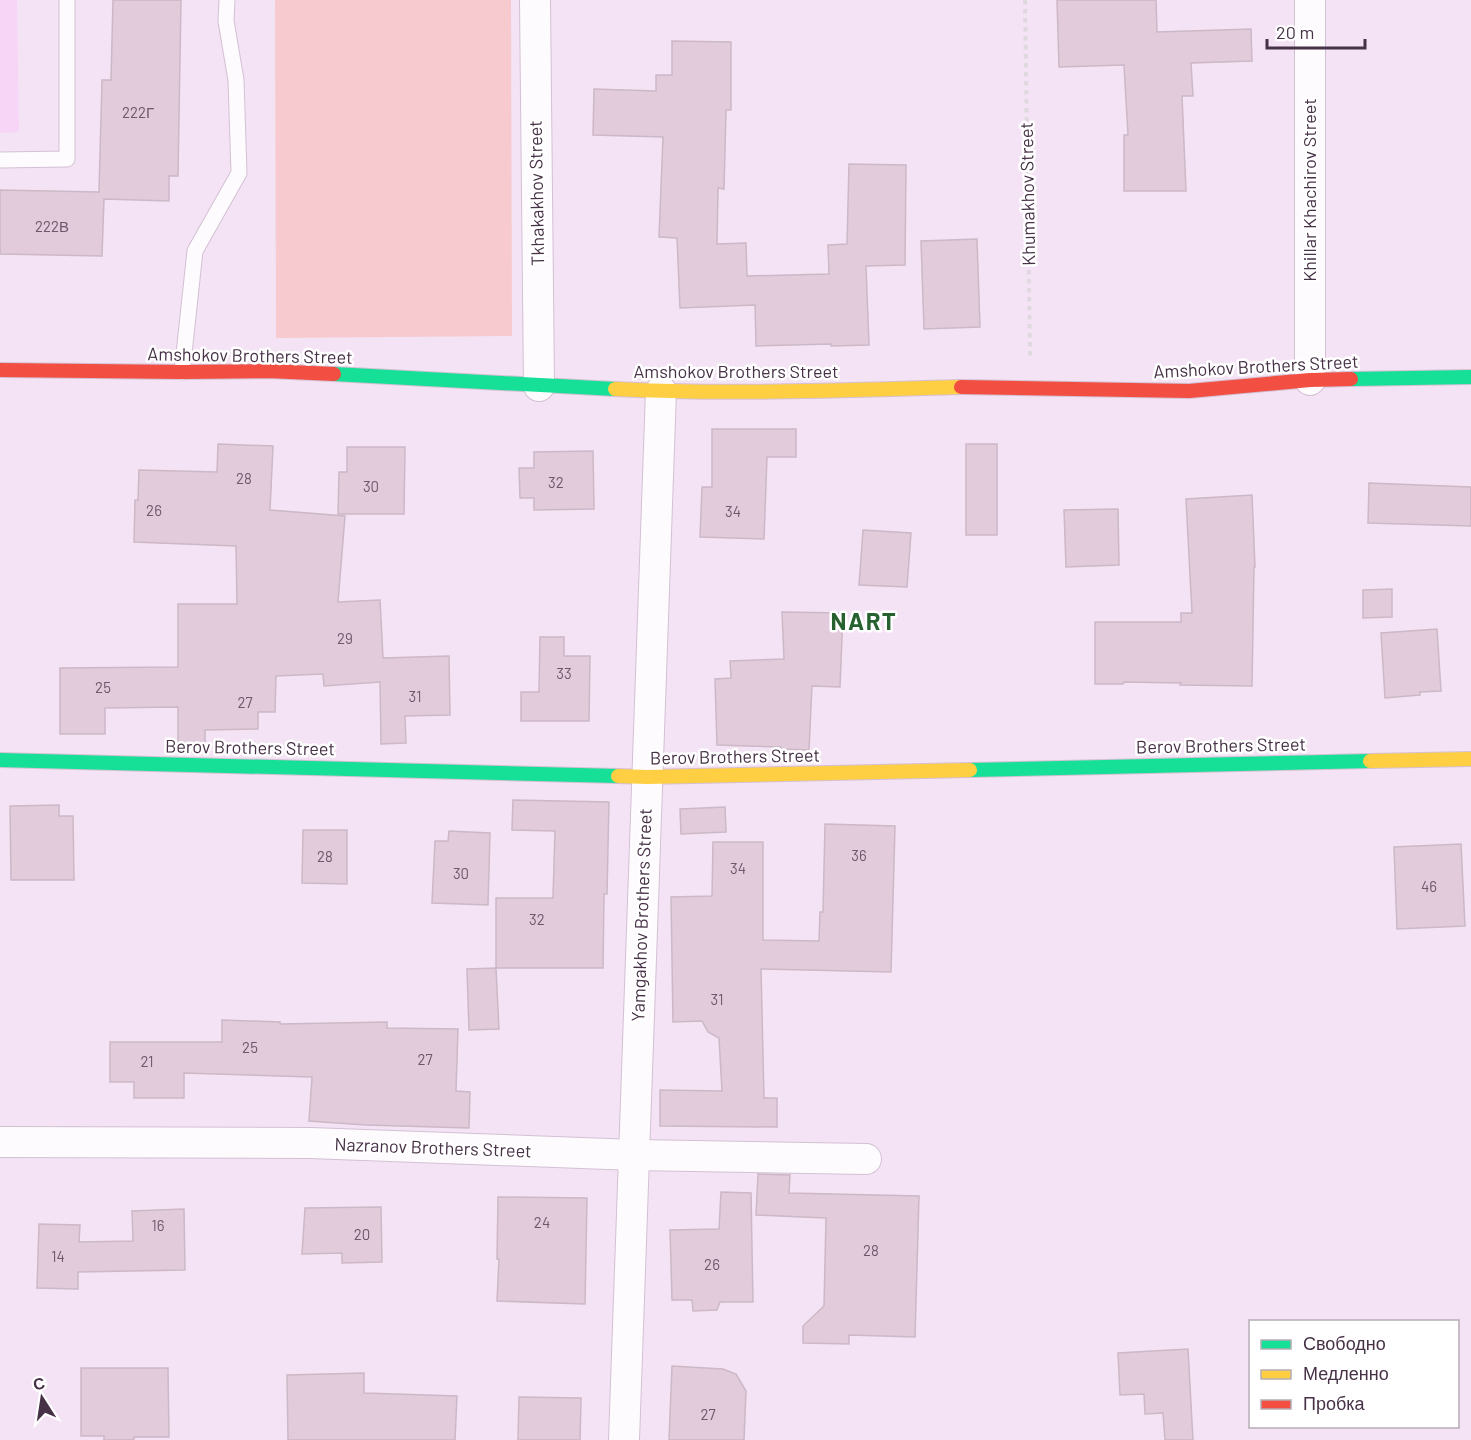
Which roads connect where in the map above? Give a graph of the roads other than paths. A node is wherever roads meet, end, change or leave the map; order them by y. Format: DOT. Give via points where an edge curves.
graph roads {
  1 [pos="67,0"];
  2 [pos="227,0"];
  3 [pos="535,0"];
  4 [pos="1310,0"];
  5 [pos="0,160"];
  6 [pos="0,370"];
  7 [pos="182,372"];
  8 [pos="1471,377"];
  9 [pos="1310,380"];
  10 [pos="539,386"];
  11 [pos="661,391"];
  12 [pos="1471,759"];
  13 [pos="0,760"];
  14 [pos="647,777"];
  15 [pos="0,1142"];
  16 [pos="635,1155"];
  17 [pos="866,1159"];
  18 [pos="624,1440"];
  1 -- 5 [label="lane" via="67,159"];
  2 -- 7 [label="lane" via="226,21 236,80 239,173 195,251"];
  3 -- 10 [label="street, Tkhakakhov Street"];
  4 -- 9 [label="street, Khillar Khachirov Street"];
  6 -- 7 [label="street, Amshokov Brothers Street"];
  7 -- 10 [label="street, Amshokov Brothers Street" via="268,371"];
  8 -- 9 [label="street, Amshokov Brothers Street"];
  9 -- 11 [label="street, Amshokov Brothers Street" via="1189,391 962,387"];
  10 -- 11 [label="street, Amshokov Brothers Street"];
  11 -- 14 [label="street, Yamgakhov Brothers Street"];
  12 -- 14 [label="street, Berov Brothers Street"];
  13 -- 14 [label="street, Berov Brothers Street"];
  14 -- 16 [label="street, Yamgakhov Brothers Street"];
  15 -- 16 [label="street, Nazranov Brothers Street" via="310,1143"];
  16 -- 17 [label="street, Nazranov Brothers Street"];
  16 -- 18 [label="street, Yamgakhov Brothers Street"];
}
